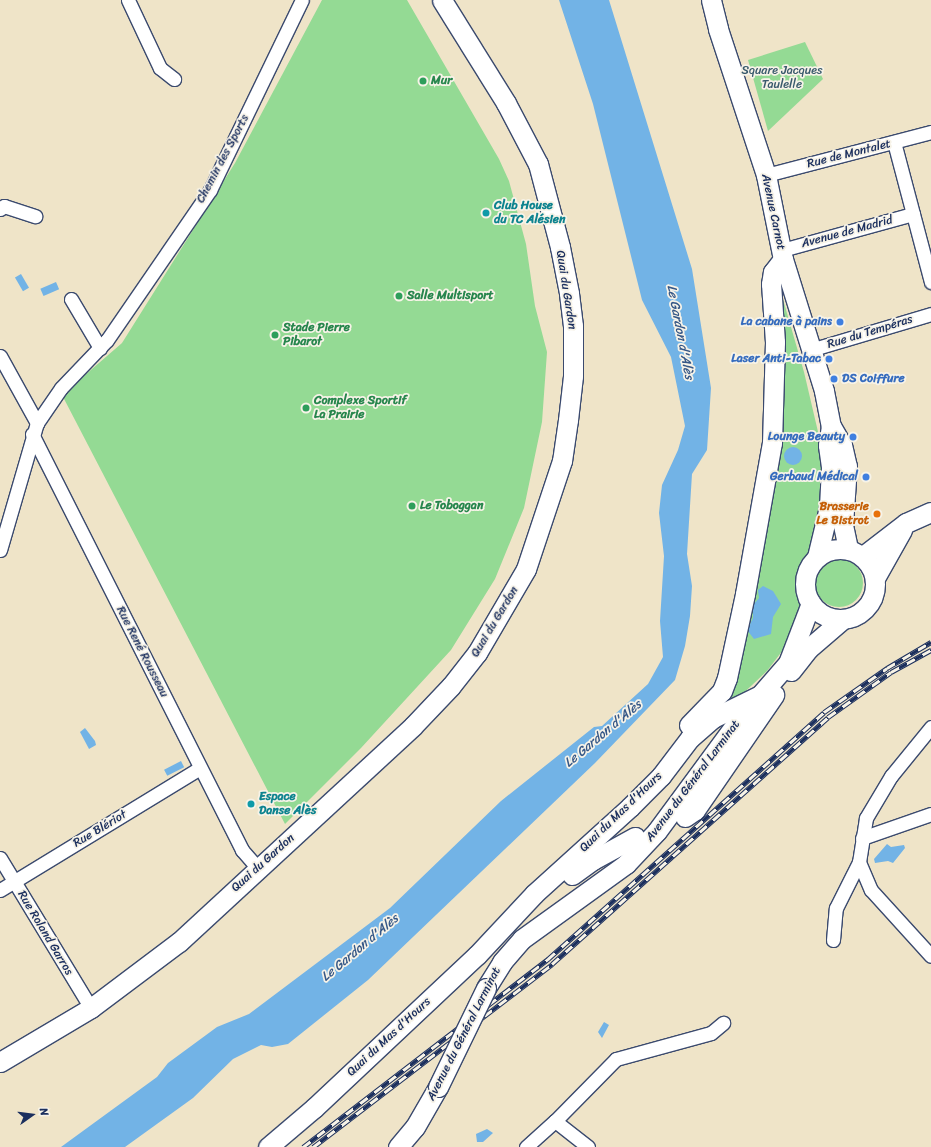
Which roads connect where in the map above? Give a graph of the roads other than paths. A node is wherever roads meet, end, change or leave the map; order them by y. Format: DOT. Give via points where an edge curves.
graph roads {
  1 [pos="128,0"];
  2 [pos="302,0"];
  3 [pos="442,0"];
  4 [pos="711,0"];
  5 [pos="174,79"];
  6 [pos="931,132"];
  7 [pos="894,142"];
  8 [pos="766,175"];
  9 [pos="0,209"];
  10 [pos="913,214"];
  11 [pos="35,216"];
  12 [pos="782,254"];
  13 [pos="931,282"];
  14 [pos="71,298"];
  15 [pos="931,314"];
  16 [pos="100,348"];
  17 [pos="810,350"];
  18 [pos="0,356"];
  19 [pos="831,426"];
  20 [pos="34,428"];
  21 [pos="931,512"];
  22 [pos="3,523"];
  23 [pos="906,523"];
  24 [pos="0,550"];
  25 [pos="856,553"];
  26 [pos="816,558"];
  27 [pos="875,578"];
  28 [pos="810,603"];
  29 [pos="843,619"];
  30 [pos="808,648"];
  31 [pos="788,662"];
  32 [pos="760,695"];
  33 [pos="931,727"];
  34 [pos="670,762"];
  35 [pos="200,768"];
  36 [pos="931,814"];
  37 [pos="685,817"];
  38 [pos="635,837"];
  39 [pos="862,838"];
  40 [pos="0,858"];
  41 [pos="859,862"];
  42 [pos="257,867"];
  43 [pos="14,881"];
  44 [pos="0,890"];
  45 [pos="507,925"];
  46 [pos="833,940"];
  47 [pos="931,956"];
  48 [pos="91,1008"];
  49 [pos="723,1023"];
  50 [pos="0,1062"];
  51 [pos="555,1121"];
  52 [pos="268,1147"];
  53 [pos="398,1147"];
  54 [pos="526,1147"];
  55 [pos="588,1147"];
  1 -- 5 [label="street" via="160,68"];
  2 -- 16 [label="street, Chemin des Sports" via="210,190"];
  3 -- 42 [label="main road, Quai du Gardon" via="527,140 538,164 560,246 573,326 573,376 562,461 526,569 477,653 451,686 413,726"];
  4 -- 8 [label="main road, Avenue Carnot" via="718,29"];
  6 -- 7 [label="street, Rue de Montalet"];
  7 -- 8 [label="street, Rue de Montalet"];
  7 -- 10 [label="street"];
  8 -- 12 [label="main road, Avenue Carnot"];
  9 -- 11 [label="street" via="4,206"];
  10 -- 12 [label="street, Avenue de Madrid"];
  10 -- 13 [label="street"];
  12 -- 17 [label="main road, Avenue Carnot"];
  12 -- 34 [label="main road" via="773,272 771,284 775,342 772,442 764,498 727,678 722,691 683,733"];
  14 -- 16 [label="street"];
  15 -- 17 [label="street, Rue du Tempéras"];
  16 -- 20 [label="street, Chemin des Sports" via="61,388"];
  17 -- 19 [label="main road, Avenue Carnot" via="824,391"];
  18 -- 20 [label="street, Rue René Rousseau"];
  19 -- 25 [label="main road, Avenue Carnot" via="842,445 846,466 843,525"];
  19 -- 26 [label="main road, Avenue Carnot" via="828,445 831,467 830,508"];
  20 -- 22 [label="street, Chemin des Sports"];
  20 -- 35 [label="street, Rue René Rousseau"];
  21 -- 23 [label="main road"];
  22 -- 24 [label="street, Chemin des Sports"];
  23 -- 25 [label="main road"];
  23 -- 27 [label="main road"];
  25 -- 26 [label="main road" via="836,548"];
  25 -- 27 [label="main road" via="871,566"];
  26 -- 28 [label="main road" via="806,575 806,594"];
  27 -- 29 [label="main road" via="872,601 864,610"];
  28 -- 29 [label="main road" via="825,616"];
  28 -- 31 [label="main road, Avenue du Général Larminat"];
  29 -- 30 [label="main road"];
  30 -- 31 [label="main road"];
  30 -- 37 [label="main road" via="695,810"];
  31 -- 32 [label="main road, Avenue du Général Larminat"];
  32 -- 34 [label="main road, Quai du Mas d'Hours" via="713,718 690,738"];
  32 -- 53 [label="main road, Avenue du Général Larminat, bridge" via="658,832 626,864 522,939 502,962 486,988 438,1087 415,1126"];
  33 -- 39 [label="street" via="891,776 866,818"];
  34 -- 45 [label="main road, Quai du Mas d'Hours" via="661,776 534,894"];
  35 -- 42 [label="street, Rue René Rousseau" via="242,850"];
  35 -- 43 [label="street, Rue Blériot"];
  36 -- 39 [label="street"];
  38 -- 45 [label="main road, Quai du Mas d'Hours" via="593,860"];
  39 -- 41 [label="street"];
  40 -- 43 [label="street, Rue Roland Garros"];
  41 -- 46 [label="street" via="836,908"];
  41 -- 47 [label="street" via="871,890"];
  42 -- 48 [label="main road, Quai du Gardon" via="179,942"];
  43 -- 44 [label="street, Rue Blériot"];
  43 -- 48 [label="street, Rue Roland Garros"];
  45 -- 52 [label="main road, Quai du Mas d'Hours" via="314,1108"];
  48 -- 50 [label="main road, Quai du Gardon"];
  49 -- 51 [label="street" via="712,1033 616,1059"];
  51 -- 54 [label="street"];
  51 -- 55 [label="street"];
}
